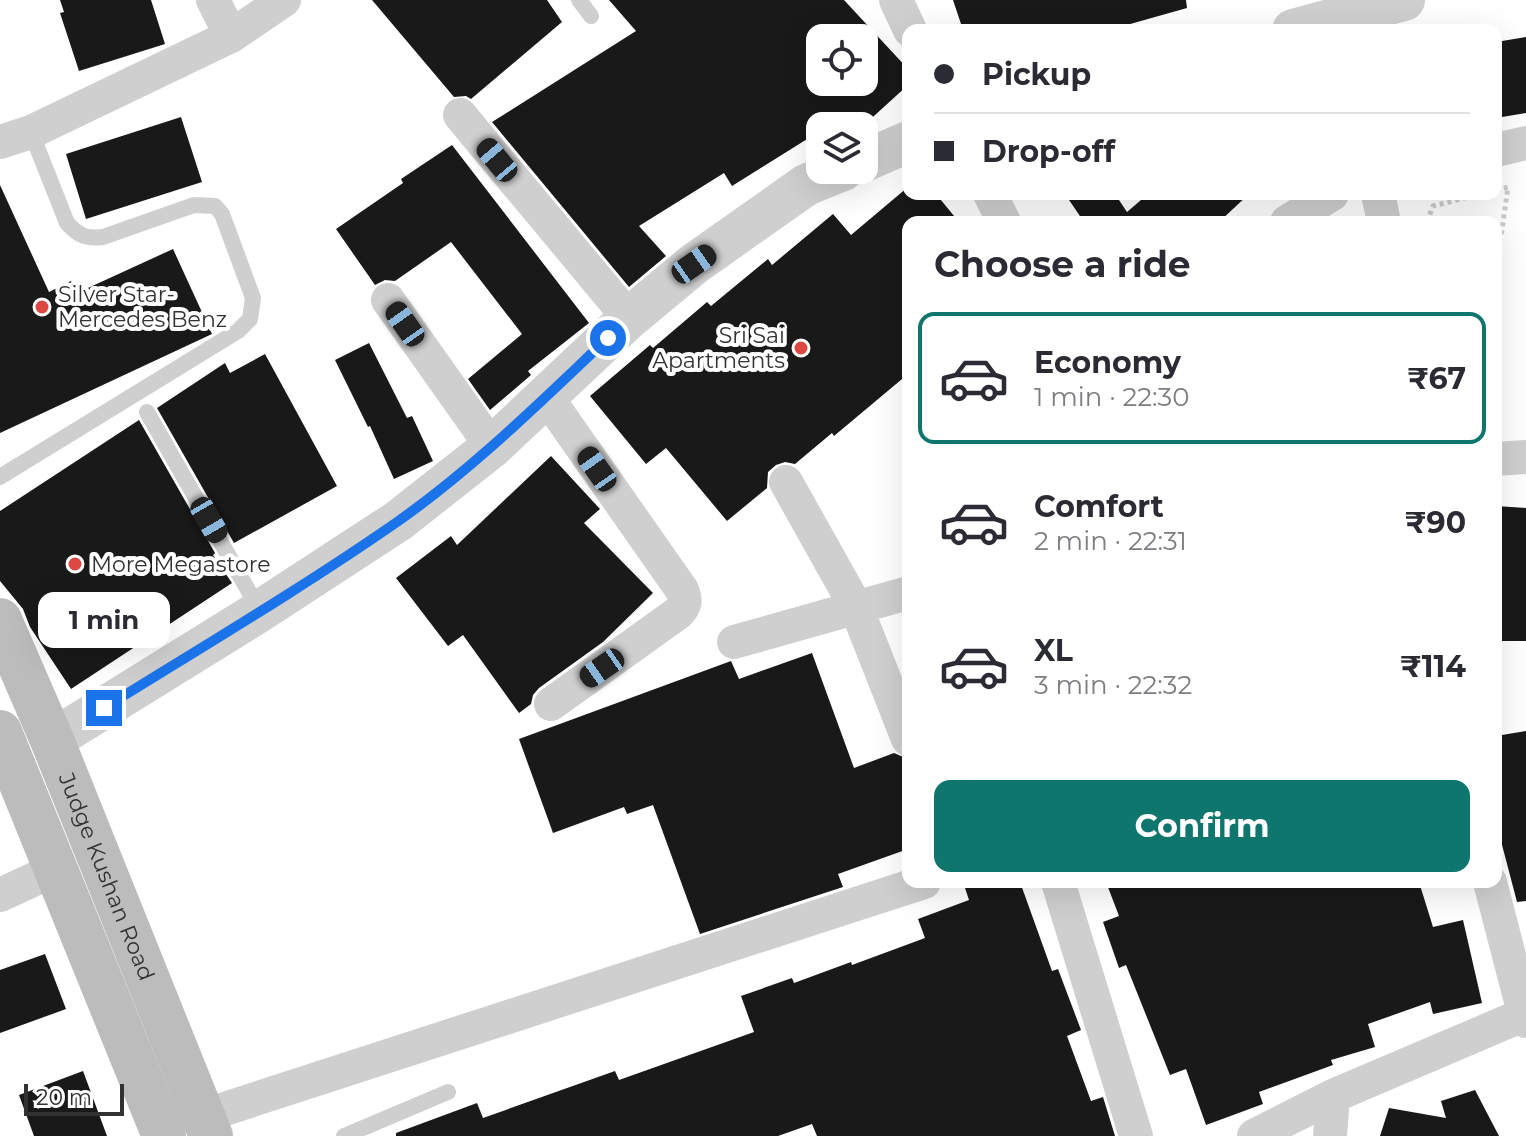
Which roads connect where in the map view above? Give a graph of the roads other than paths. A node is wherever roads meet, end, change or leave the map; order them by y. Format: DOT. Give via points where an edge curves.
graph roads {
  1 [pos="213,0"];
  2 [pos="284,0"];
  3 [pos="579,0"];
  4 [pos="896,0"];
  5 [pos="1402,0"];
  6 [pos="591,16"];
  7 [pos="907,24"];
  8 [pos="1315,24"];
  9 [pos="231,36"];
  10 [pos="460,115"];
  11 [pos="15,137"];
  12 [pos="1526,143"];
  13 [pos="902,145"];
  14 [pos="1502,149"];
  15 [pos="878,155"];
  16 [pos="808,184"];
  17 [pos="1322,200"];
  18 [pos="1297,216"];
  19 [pos="388,300"];
  20 [pos="629,318"];
  21 [pos="546,396"];
  22 [pos="147,412"];
  23 [pos="492,447"];
  24 [pos="1526,457"];
  25 [pos="1502,459"];
  26 [pos="0,477"];
  27 [pos="786,482"];
  28 [pos="902,595"];
  29 [pos="856,607"];
  30 [pos="260,611"];
  31 [pos="0,620"];
  32 [pos="734,642"];
  33 [pos="551,704"];
  34 [pos="902,724"];
  35 [pos="0,732"];
  36 [pos="52,740"];
  37 [pos="56,869"];
  38 [pos="906,888"];
  39 [pos="1060,888"];
  40 [pos="1492,888"];
  41 [pos="0,895"];
  42 [pos="1525,1018"];
  43 [pos="448,1092"];
  44 [pos="1333,1096"];
  45 [pos="207,1126"];
  46 [pos="164,1136"];
  47 [pos="344,1136"];
  48 [pos="1136,1136"];
  49 [pos="1254,1136"];
  50 [pos="1330,1136"];
  1 -- 9 [label="street"];
  2 -- 9 [label="street"];
  3 -- 6 [label="lane"];
  4 -- 7 [label="street"];
  5 -- 8 [label="street"];
  9 -- 11 [label="street"];
  10 -- 20 [label="street"];
  11 -- 26 [label="lane" via="77,235 103,237 194,205 215,206 253,298 250,319 238,331"];
  12 -- 14 [label="street"];
  13 -- 15 [label="street"];
  16 -- 20 [label="street" via="694,264"];
  17 -- 18 [label="street"];
  19 -- 23 [label="street"];
  20 -- 21 [label="street"];
  21 -- 23 [label="street"];
  21 -- 33 [label="street" via="685,599 678,613"];
  22 -- 30 [label="lane"];
  23 -- 30 [label="street" via="398,521"];
  24 -- 25 [label="street"];
  27 -- 29 [label="street"];
  28 -- 29 [label="street"];
  29 -- 32 [label="street"];
  29 -- 34 [label="street"];
  30 -- 36 [label="street"];
  31 -- 36 [label="main road, Judge Kushan Road"];
  35 -- 37 [label="main road, Judge Kushan Road"];
  36 -- 45 [label="main road, Judge Kushan Road"];
  37 -- 41 [label="street"];
  37 -- 46 [label="main road, Judge Kushan Road"];
  38 -- 45 [label="street"];
  39 -- 48 [label="street"];
  40 -- 42 [label="street"];
  42 -- 44 [label="street"];
  43 -- 47 [label="lane"];
  44 -- 49 [label="street"];
  44 -- 50 [label="street"];
}
